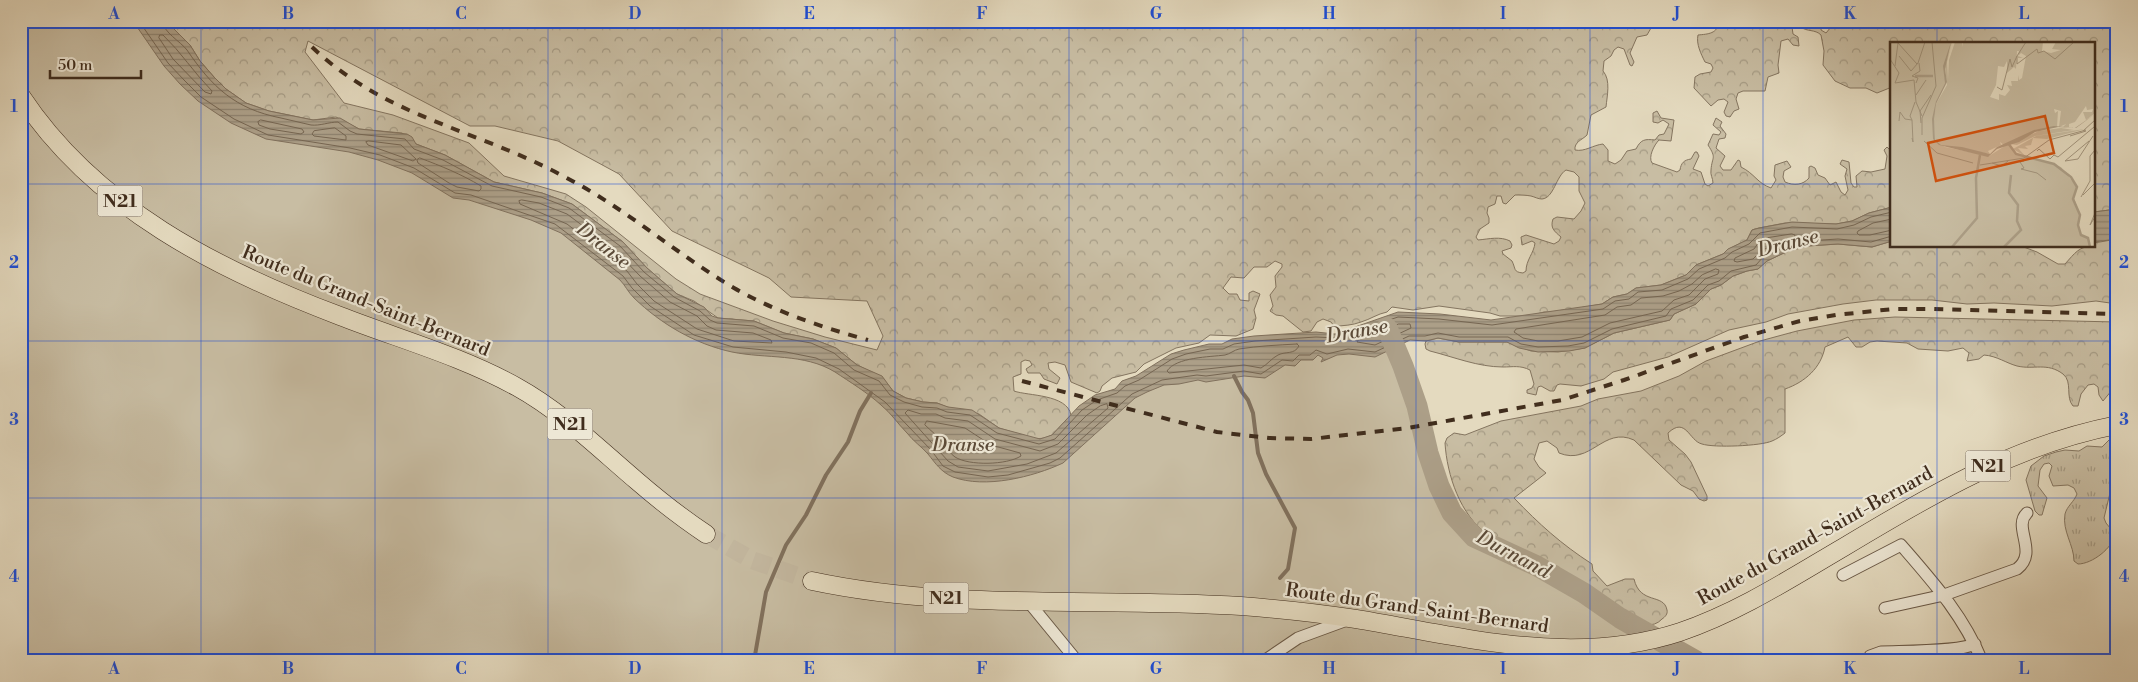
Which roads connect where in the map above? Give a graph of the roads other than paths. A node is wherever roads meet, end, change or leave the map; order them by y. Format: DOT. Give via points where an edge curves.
graph roads {
  1 [pos="21,96"];
  2 [pos="2117,425"];
  3 [pos="2027,513"];
  4 [pos="706,534"];
  5 [pos="1843,575"];
  6 [pos="812,580"];
  7 [pos="1944,594"];
  8 [pos="1027,600"];
  9 [pos="1885,608"];
  10 [pos="1353,618"];
  11 [pos="1974,642"];
  12 [pos="1586,655"];
  13 [pos="1870,656"];
  14 [pos="1077,661"];
  15 [pos="1264,661"];
  16 [pos="1982,661"];
  1 -- 4 [label="main road, Route du Grand-Saint-Bernard / N21" via="59,143 107,190 173,238 242,276 477,368 535,398 575,427 662,503"];
  2 -- 12 [label="main road, Route du Grand-Saint-Bernard / N21" via="2047,443 1981,470 1922,500 1727,613 1683,631 1605,647"];
  3 -- 7 [label="street" via="2022,521 2026,552 2023,564 2017,569"];
  5 -- 7 [label="street" via="1901,545"];
  6 -- 8 [label="main road, Route du Grand-Saint-Bernard / N21" via="900,595"];
  7 -- 9 [label="street"];
  7 -- 11 [label="street"];
  8 -- 10 [label="main road, Route du Grand-Saint-Bernard / N21" via="1266,608"];
  8 -- 14 [label="street"];
  10 -- 12 [label="main road, Route du Grand-Saint-Bernard / N21"];
  10 -- 15 [label="street" via="1298,638"];
  11 -- 13 [label="street" via="1968,646 1881,652"];
  11 -- 16 [label="street"];
}
